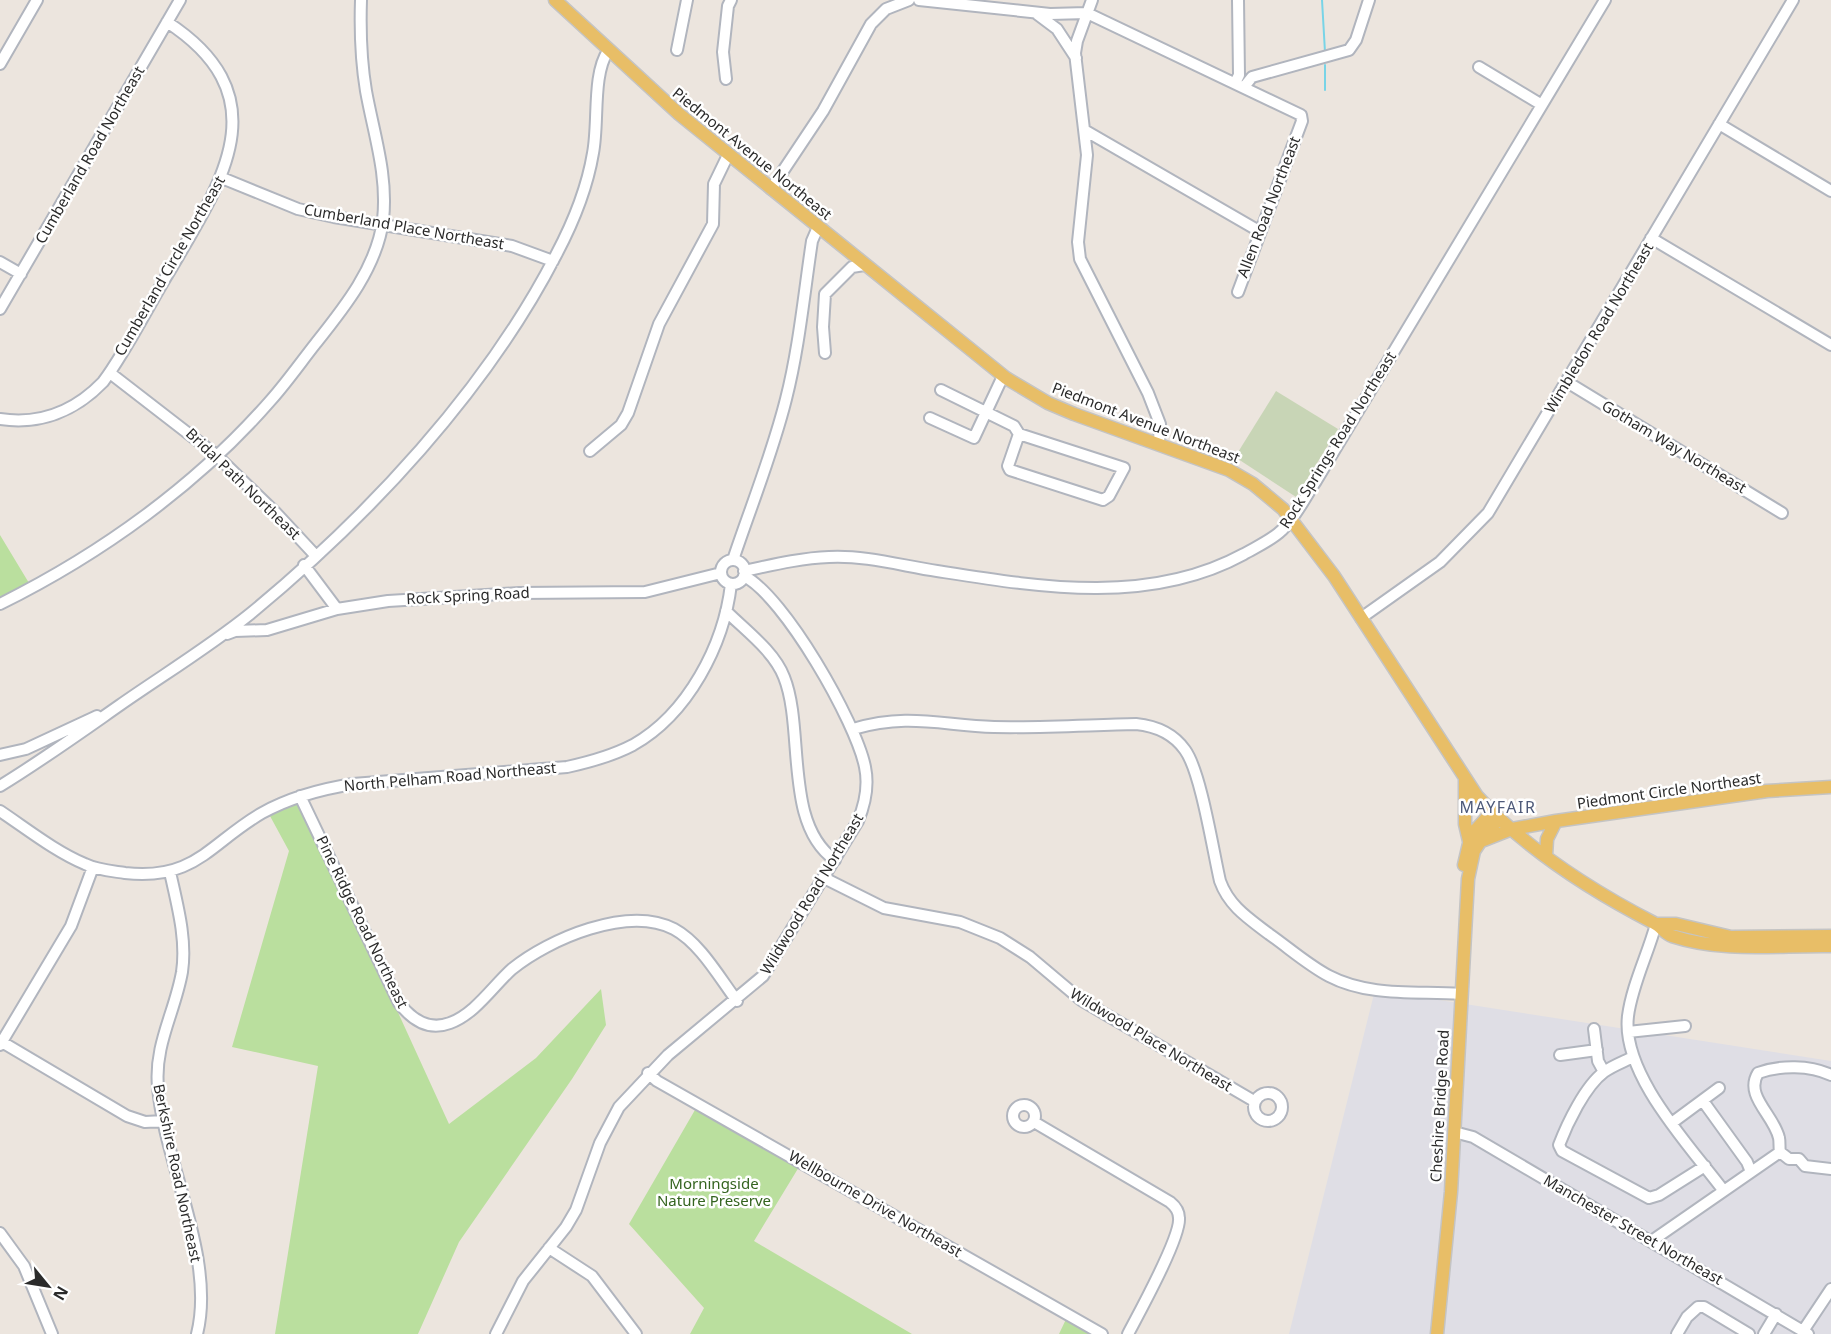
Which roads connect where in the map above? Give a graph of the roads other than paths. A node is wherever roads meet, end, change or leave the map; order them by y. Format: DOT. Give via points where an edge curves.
graph roads {
  1 [pos="38,0"];
  2 [pos="180,0"];
  3 [pos="361,0"];
  4 [pos="555,0"];
  5 [pos="687,0"];
  6 [pos="731,0"];
  7 [pos="909,0"];
  8 [pos="919,0"];
  9 [pos="1092,0"];
  10 [pos="1238,0"];
  11 [pos="1369,0"];
  12 [pos="1605,0"];
  13 [pos="1793,0"];
  14 [pos="1037,13"];
  15 [pos="1087,13"];
  16 [pos="167,22"];
  17 [pos="677,50"];
  18 [pos="608,51"];
  19 [pos="1076,58"];
  20 [pos="0,64"];
  21 [pos="1479,67"];
  22 [pos="726,79"];
  23 [pos="1240,85"];
  24 [pos="1542,105"];
  25 [pos="1719,124"];
  26 [pos="1086,131"];
  27 [pos="728,155"];
  28 [pos="222,178"];
  29 [pos="771,189"];
  30 [pos="1831,191"];
  31 [pos="382,224"];
  32 [pos="818,227"];
  33 [pos="1260,231"];
  34 [pos="1652,238"];
  35 [pos="553,261"];
  36 [pos="0,262"];
  37 [pos="864,265"];
  38 [pos="21,274"];
  39 [pos="1238,292"];
  40 [pos="0,309"];
  41 [pos="1831,345"];
  42 [pos="825,353"];
  43 [pos="110,372"];
  44 [pos="1003,376"];
  45 [pos="1567,382"];
  46 [pos="941,390"];
  47 [pos="986,412"];
  48 [pos="930,418"];
  49 [pos="0,419"];
  50 [pos="1018,434"];
  51 [pos="1159,442"];
  52 [pos="590,451"];
  53 [pos="216,455"];
  54 [pos="1782,513"];
  55 [pos="1292,519"];
  56 [pos="316,556"];
  57 [pos="733,560"];
  58 [pos="304,565"];
  59 [pos="721,573"];
  60 [pos="744,573"];
  61 [pos="731,584"];
  62 [pos="0,604"];
  63 [pos="337,609"];
  64 [pos="726,611"];
  65 [pos="252,612"];
  66 [pos="1361,618"];
  67 [pos="278,625"];
  68 [pos="218,638"];
  69 [pos="116,708"];
  70 [pos="853,729"];
  71 [pos="0,755"];
  72 [pos="1465,780"];
  73 [pos="0,786"];
  74 [pos="1831,787"];
  75 [pos="300,796"];
  76 [pos="0,812"];
  77 [pos="1496,816"];
  78 [pos="1556,822"];
  79 [pos="1512,829"];
  80 [pos="1474,842"];
  81 [pos="1546,855"];
  82 [pos="835,860"];
  83 [pos="93,867"];
  84 [pos="170,872"];
  85 [pos="824,878"];
  86 [pos="1656,924"];
  87 [pos="1831,936"];
  88 [pos="1831,946"];
  89 [pos="1460,994"];
  90 [pos="736,1000"];
  91 [pos="1685,1026"];
  92 [pos="1594,1029"];
  93 [pos="1628,1032"];
  94 [pos="1,1044"];
  95 [pos="1597,1050"];
  96 [pos="1560,1055"];
  97 [pos="1633,1057"];
  98 [pos="1604,1072"];
  99 [pos="648,1073"];
  100 [pos="1831,1076"];
  101 [pos="1719,1088"];
  102 [pos="1254,1101"];
  103 [pos="1702,1101"];
  104 [pos="164,1121"];
  105 [pos="1034,1122"];
  106 [pos="1673,1122"];
  107 [pos="1454,1132"];
  108 [pos="1779,1152"];
  109 [pos="1705,1166"];
  110 [pos="1831,1169"];
  111 [pos="1751,1172"];
  112 [pos="1723,1190"];
  113 [pos="0,1233"];
  114 [pos="1653,1240"];
  115 [pos="549,1248"];
  116 [pos="1831,1289"];
  117 [pos="1776,1314"];
  118 [pos="1806,1332"];
  119 [pos="52,1334"];
  120 [pos="197,1334"];
  121 [pos="496,1334"];
  122 [pos="636,1334"];
  123 [pos="1102,1334"];
  124 [pos="1128,1334"];
  125 [pos="1437,1334"];
  126 [pos="1677,1334"];
  127 [pos="1749,1334"];
  128 [pos="1764,1334"];
  1 -- 20 [label="street"];
  2 -- 16 [label="street, Cumberland Road Northeast"];
  3 -- 31 [label="street" via="360,36 366,89 384,174"];
  4 -- 18 [label="main road, Piedmont Avenue Northeast"];
  5 -- 17 [label="street"];
  6 -- 22 [label="street" via="723,51"];
  7 -- 29 [label="street" via="885,9 871,24 823,111"];
  8 -- 14 [label="street"];
  9 -- 15 [label="street"];
  10 -- 23 [label="street"];
  11 -- 23 [label="street" via="1356,40 1348,50 1252,77"];
  12 -- 24 [label="street, Rock Springs Road Northeast"];
  13 -- 25 [label="street, Wimbledon Road Northeast"];
  14 -- 15 [label="street"];
  14 -- 19 [label="street" via="1057,29"];
  15 -- 19 [label="street" via="1077,41"];
  15 -- 23 [label="street"];
  16 -- 28 [label="street, Cumberland Circle Northeast" via="203,50 226,89 232,134"];
  16 -- 38 [label="street, Cumberland Road Northeast"];
  18 -- 27 [label="main road, Piedmont Avenue Northeast"];
  18 -- 35 [label="street" via="600,65 596,136 589,173 570,228"];
  19 -- 26 [label="street"];
  21 -- 24 [label="street"];
  23 -- 33 [label="street, Allen Road Northeast" via="1298,112 1302,119"];
  24 -- 55 [label="street, Rock Springs Road Northeast"];
  25 -- 30 [label="street"];
  25 -- 34 [label="street, Wimbledon Road Northeast"];
  26 -- 33 [label="street"];
  26 -- 51 [label="street" via="1080,259 1148,393 1160,424"];
  27 -- 29 [label="main road, Piedmont Avenue Northeast"];
  27 -- 52 [label="street" via="714,184 713,224 659,324 628,413 621,425"];
  28 -- 31 [label="street, Cumberland Place Northeast" via="298,209"];
  28 -- 43 [label="street, Cumberland Circle Northeast"];
  29 -- 32 [label="main road, Piedmont Avenue Northeast"];
  31 -- 35 [label="street, Cumberland Place Northeast" via="512,246"];
  31 -- 53 [label="street" via="366,270 328,328 271,400"];
  32 -- 37 [label="main road, Piedmont Avenue Northeast"];
  32 -- 57 [label="street" via="812,241 786,399 762,485"];
  33 -- 39 [label="street, Allen Road Northeast"];
  34 -- 41 [label="street"];
  34 -- 45 [label="street, Wimbledon Road Northeast"];
  35 -- 56 [label="street" via="503,341 446,417 387,486"];
  36 -- 38 [label="street"];
  37 -- 42 [label="street" via="852,267 825,294"];
  37 -- 44 [label="main road, Piedmont Avenue Northeast"];
  38 -- 40 [label="street, Cumberland Road Northeast"];
  43 -- 49 [label="street, Cumberland Circle Northeast" via="95,390 66,410 35,420"];
  43 -- 53 [label="street, Bridal Path Northeast"];
  44 -- 47 [label="street"];
  44 -- 51 [label="main road, Piedmont Avenue Northeast" via="1074,414"];
  45 -- 54 [label="street, Gotham Way Northeast"];
  45 -- 66 [label="street, Wimbledon Road Northeast" via="1476,528 1440,562"];
  46 -- 47 [label="street"];
  47 -- 48 [label="street" via="974,438"];
  47 -- 50 [label="street" via="1014,426"];
  50 -- 50 [label="street" via="1008,466 1013,473 1030,479 1103,500 1124,468"];
  51 -- 55 [label="main road, Piedmont Avenue Northeast" via="1229,470 1264,492"];
  53 -- 56 [label="street, Bridal Path Northeast"];
  53 -- 62 [label="street" via="130,527 82,559"];
  55 -- 60 [label="street, Rock Springs Road Northeast" via="1278,534 1214,569 1176,580 1115,587 1035,587 830,557"];
  55 -- 66 [label="main road, Piedmont Avenue Northeast"];
  56 -- 58 [label="street"];
  57 -- 59 [label="street" via="725,563"];
  57 -- 60 [label="street" via="741,564"];
  58 -- 63 [label="street"];
  58 -- 65 [label="street"];
  59 -- 61 [label="street"];
  59 -- 63 [label="street, Rock Spring Road" via="645,592 466,595"];
  60 -- 61 [label="street" via="739,582"];
  60 -- 70 [label="street, Wildwood Road Northeast" via="761,587 793,628"];
  61 -- 64 [label="street, North Pelham Road Northeast"];
  63 -- 67 [label="street, Rock Spring Road"];
  64 -- 75 [label="street, North Pelham Road Northeast" via="709,657 683,701 654,731 618,753 567,766 353,784"];
  64 -- 82 [label="street" via="783,674 793,717 802,802 823,849"];
  65 -- 67 [label="street" via="259,625"];
  65 -- 68 [label="street"];
  66 -- 72 [label="main road, Piedmont Avenue Northeast"];
  67 -- 68 [label="street, Rock Spring Road" via="267,630 235,631"];
  68 -- 69 [label="street"];
  69 -- 71 [label="street" via="26,749"];
  69 -- 73 [label="street"];
  70 -- 82 [label="street, Wildwood Road Northeast" via="865,768 866,796 858,821"];
  70 -- 89 [label="street" via="917,719 993,727 1136,724 1159,729 1178,742 1191,760 1220,881 1227,898 1239,911 1316,968 1343,982 1375,990"];
  72 -- 77 [label="main road, Piedmont Avenue Northeast"];
  72 -- 80 [label="main road" via="1465,825"];
  74 -- 78 [label="main road, Piedmont Circle Northeast" via="1767,791"];
  75 -- 84 [label="street, North Pelham Road Northeast" via="261,814 205,855"];
  75 -- 90 [label="street, Pine Ridge Road Northeast" via="399,1004 419,1022 436,1026 453,1022 512,969 541,950 587,930 637,921 662,924 684,936"];
  76 -- 83 [label="street, North Pelham Road Northeast"];
  77 -- 79 [label="main road, Piedmont Avenue Northeast"];
  77 -- 80 [label="main road" via="1474,829"];
  78 -- 79 [label="main road, Piedmont Circle Northeast"];
  78 -- 81 [label="main road" via="1547,839"];
  79 -- 80 [label="main road, Piedmont Circle Northeast"];
  79 -- 81 [label="main road, Piedmont Avenue Northeast"];
  80 -- 89 [label="main road, Cheshire Bridge Road" via="1464,870 1468,879"];
  81 -- 86 [label="main road, Piedmont Avenue Northeast" via="1610,902"];
  82 -- 85 [label="street, Wildwood Road Northeast"];
  83 -- 84 [label="street, North Pelham Road Northeast" via="131,874"];
  83 -- 94 [label="street" via="71,926"];
  84 -- 104 [label="street, Berkshire Road Northeast" via="180,916 183,957 158,1056 158,1089"];
  85 -- 90 [label="street, Wildwood Road Northeast" via="763,976"];
  85 -- 102 [label="street, Wildwood Place Northeast" via="884,908 960,922 1000,938 1030,957 1081,1000"];
  86 -- 87 [label="main road" via="1676,924 1731,937"];
  86 -- 88 [label="main road, Piedmont Avenue Northeast" via="1670,935 1728,947"];
  86 -- 93 [label="street" via="1630,1007"];
  89 -- 107 [label="main road, Cheshire Bridge Road"];
  90 -- 99 [label="street, Wildwood Road Northeast"];
  91 -- 93 [label="street"];
  92 -- 95 [label="street"];
  93 -- 97 [label="street"];
  94 -- 104 [label="street" via="127,1116 145,1122"];
  95 -- 96 [label="street"];
  95 -- 98 [label="street"];
  97 -- 98 [label="street"];
  97 -- 106 [label="street" via="1652,1094"];
  98 -- 109 [label="street" via="1582,1099 1565,1130 1560,1145 1563,1150 1648,1198"];
  99 -- 115 [label="street, Wildwood Road Northeast" via="611,1119 576,1210"];
  99 -- 123 [label="street, Wellbourne Drive Northeast"];
  100 -- 108 [label="street" via="1819,1070 1789,1068 1758,1072 1753,1082 1755,1093 1779,1137"];
  101 -- 103 [label="street"];
  103 -- 106 [label="street"];
  103 -- 111 [label="street"];
  104 -- 120 [label="street, Berkshire Road Northeast" via="194,1244 201,1293"];
  105 -- 124 [label="street" via="1170,1202 1178,1211 1179,1224"];
  106 -- 109 [label="street"];
  107 -- 114 [label="street, Manchester Street Northeast" via="1473,1137"];
  107 -- 125 [label="main road, Cheshire Bridge Road"];
  108 -- 110 [label="street" via="1805,1166"];
  108 -- 111 [label="street"];
  109 -- 112 [label="street"];
  111 -- 112 [label="street"];
  112 -- 114 [label="street"];
  113 -- 119 [label="street" via="24,1266"];
  114 -- 117 [label="street, Manchester Street Northeast"];
  115 -- 121 [label="street, Wildwood Road Northeast" via="513,1298"];
  115 -- 122 [label="street" via="592,1276"];
  116 -- 118 [label="street"];
  117 -- 118 [label="street, Manchester Street Northeast"];
  117 -- 128 [label="street"];
  126 -- 127 [label="street" via="1687,1317 1698,1307 1704,1307"];
}
